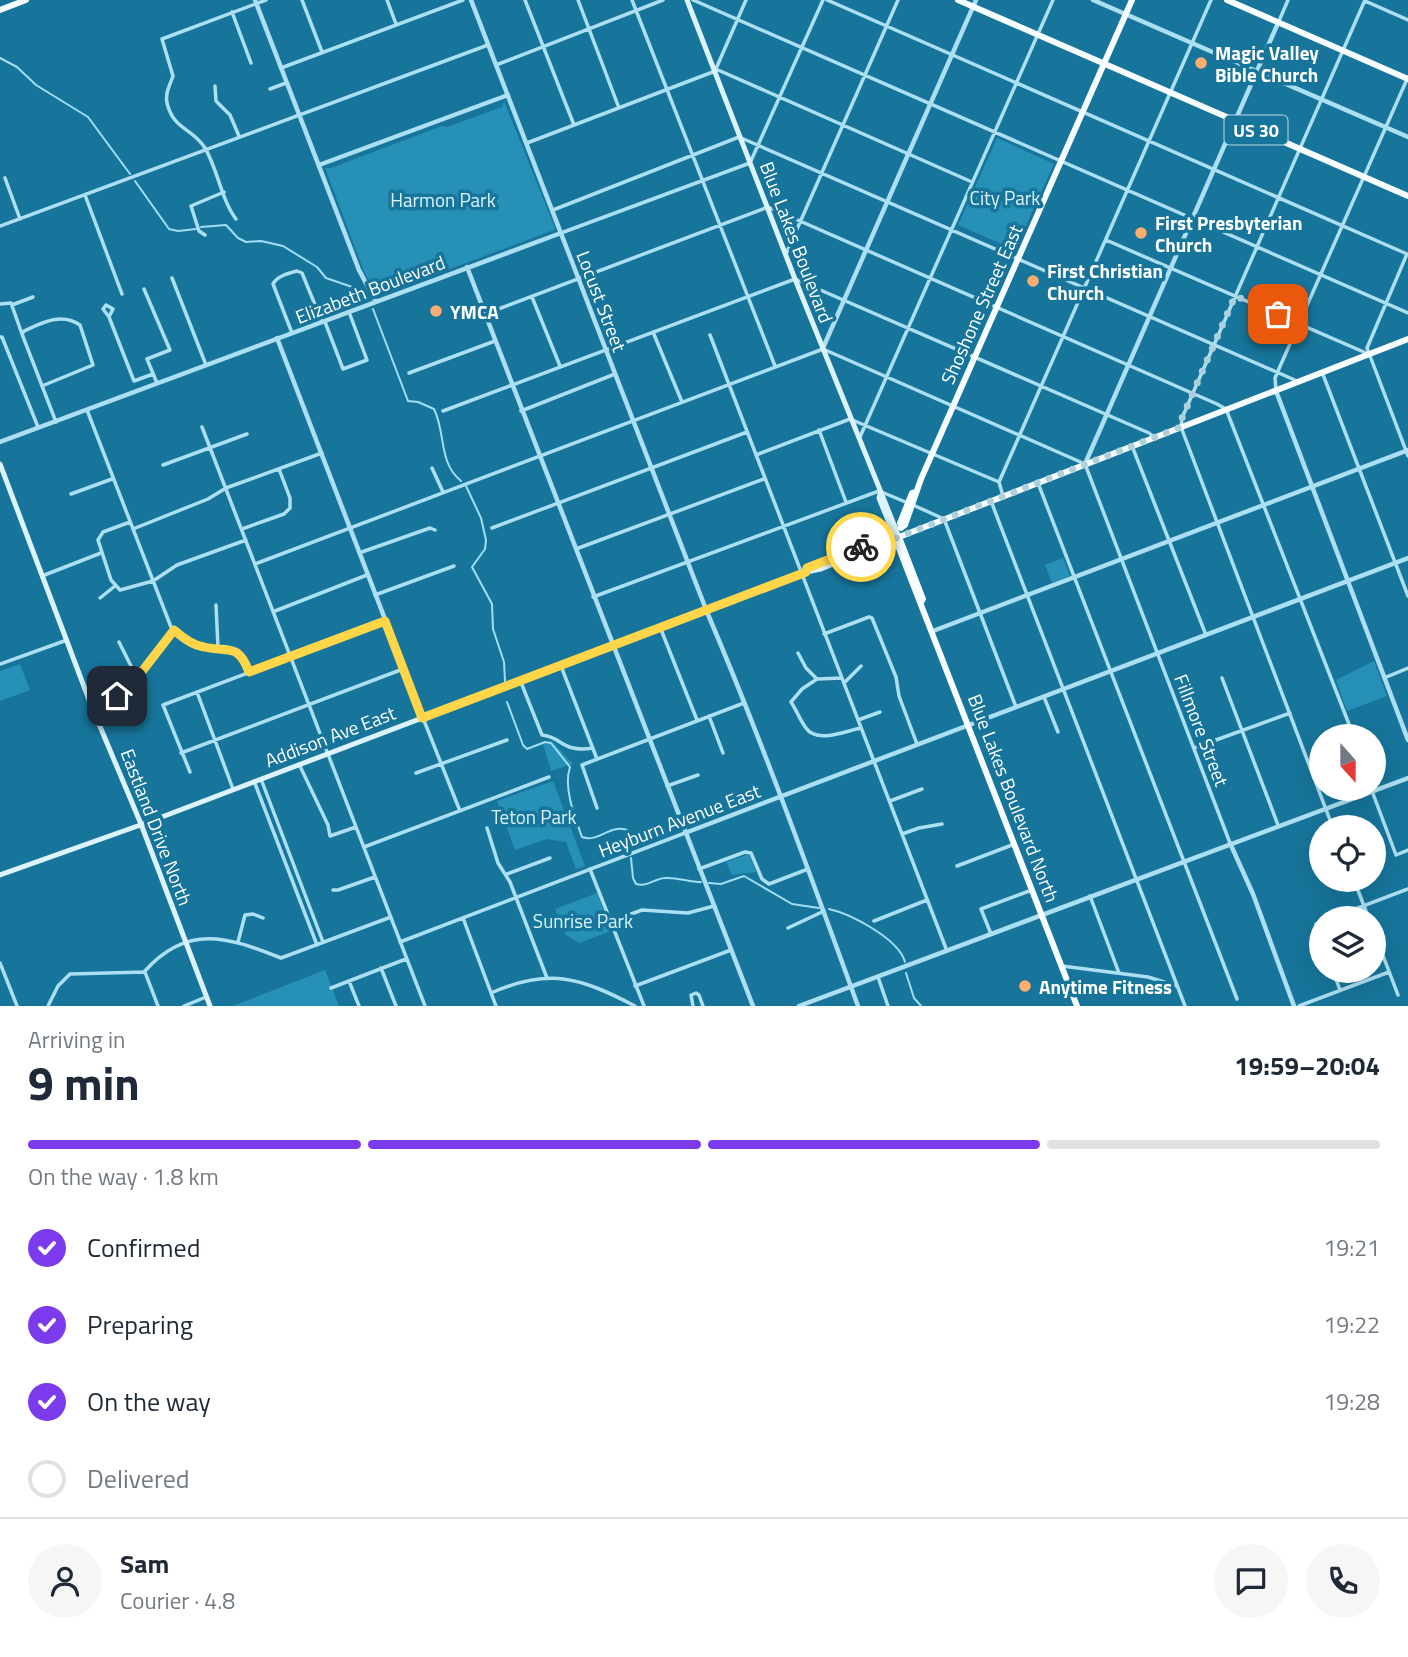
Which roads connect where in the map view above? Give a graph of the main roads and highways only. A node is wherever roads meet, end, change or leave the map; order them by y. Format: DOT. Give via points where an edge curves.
graph roads {
  1 [pos="26,0"];
  2 [pos="687,0"];
  3 [pos="958,0"];
  4 [pos="1132,0"];
  5 [pos="1227,0"];
  6 [pos="17,1"];
  7 [pos="975,3"];
  8 [pos="0,9"];
  9 [pos="1104,64"];
  10 [pos="1408,78"];
  11 [pos="1408,196"];
  12 [pos="1408,339"];
  13 [pos="0,464"];
  14 [pos="895,538"];
  15 [pos="141,824"];
  16 [pos="0,875"];
  17 [pos="210,1006"];
  18 [pos="1077,1006"];
  1 -- 6 [label="main road"];
  2 -- 14 [label="main road, Blue Lakes Boulevard" via="883,496"];
  3 -- 7 [label="main road, US 30"];
  4 -- 9 [label="main road, Shoshone Street East"];
  5 -- 10 [label="main road"];
  6 -- 8 [label="main road"];
  7 -- 9 [label="main road, US 30"];
  9 -- 11 [label="main road, US 30"];
  9 -- 14 [label="main road, Shoshone Street East"];
  12 -- 14 [label="main road"];
  13 -- 15 [label="main road, Eastland Drive North"];
  14 -- 15 [label="main road, Addison Ave East"];
  14 -- 18 [label="main road, Blue Lakes Boulevard North" via="923,599"];
  15 -- 16 [label="main road, Addison Ave East"];
  15 -- 17 [label="main road, Eastland Drive North"];
}
